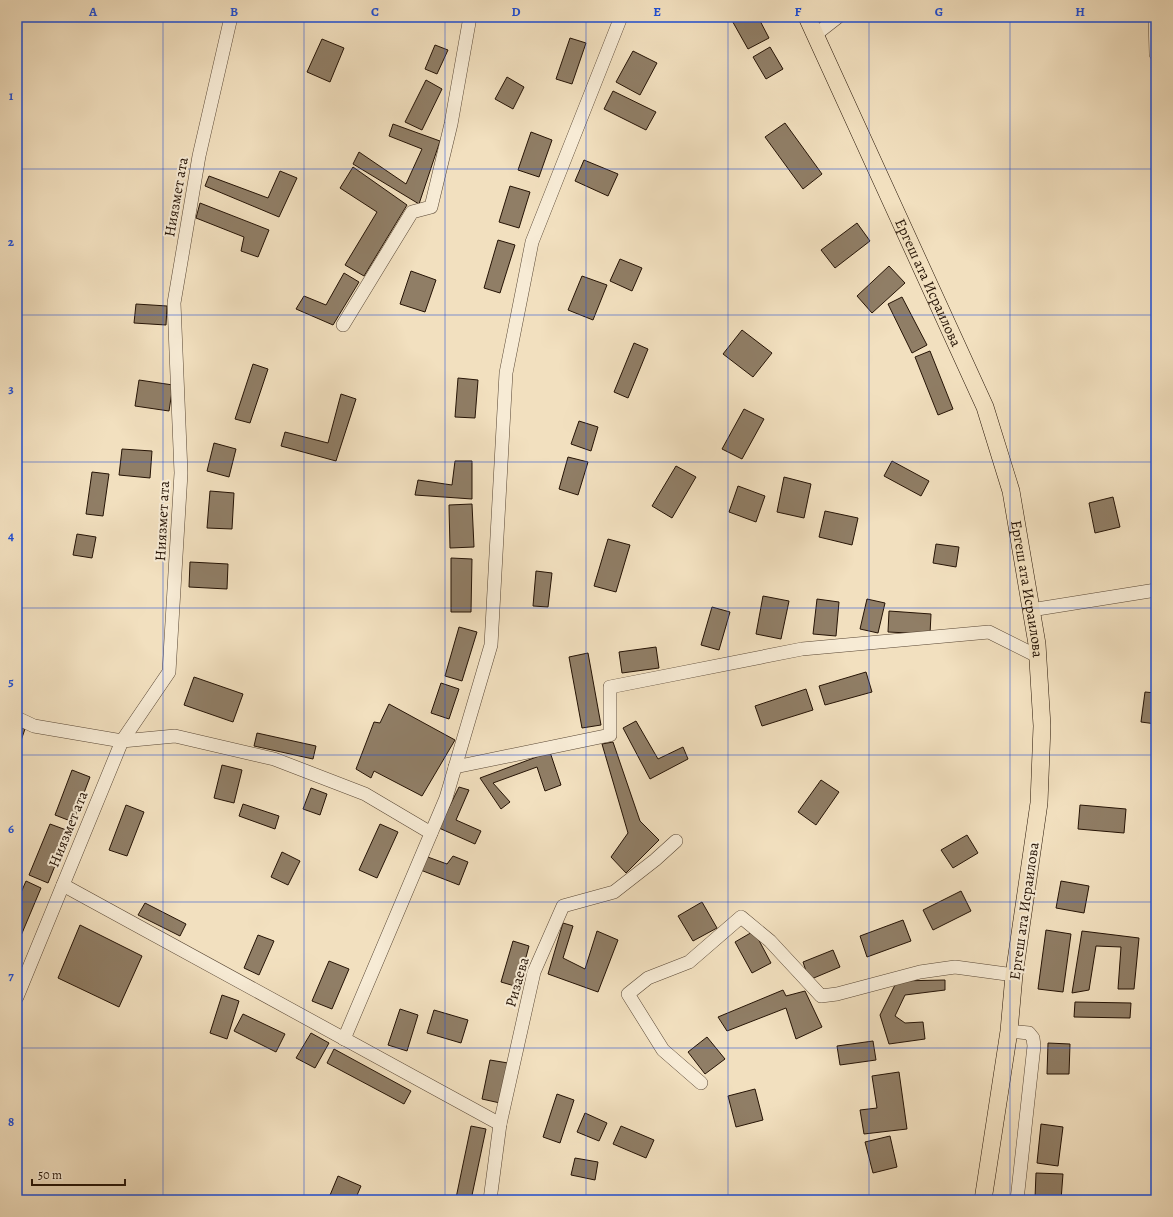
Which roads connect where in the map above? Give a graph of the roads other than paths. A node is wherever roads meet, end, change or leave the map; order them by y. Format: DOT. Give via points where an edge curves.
graph roads {
  1 [pos="231,17"];
  2 [pos="470,17"];
  3 [pos="621,17"];
  4 [pos="807,17"];
  5 [pos="838,17"];
  6 [pos="1155,17"];
  7 [pos="815,35"];
  8 [pos="1156,54"];
  9 [pos="343,324"];
  10 [pos="1156,590"];
  11 [pos="1031,610"];
  12 [pos="1037,656"];
  13 [pos="17,718"];
  14 [pos="122,741"];
  15 [pos="455,767"];
  16 [pos="431,833"];
  17 [pos="676,841"];
  18 [pos="63,885"];
  19 [pos="1014,975"];
  20 [pos="17,997"];
  21 [pos="1008,1031"];
  22 [pos="344,1039"];
  23 [pos="701,1083"];
  24 [pos="500,1124"];
  25 [pos="490,1200"];
  26 [pos="983,1200"];
  27 [pos="1017,1200"];
  1 -- 14 [label="street, Ниязмет ата" via="199,156 174,303 181,473 169,672"];
  2 -- 9 [label="street" via="451,124 431,207 412,212"];
  3 -- 15 [label="street" via="532,242 506,373 491,645"];
  4 -- 7 [label="main road, Ергеш ата Исраилова"];
  5 -- 7 [label="street"];
  6 -- 8 [label="street"];
  7 -- 11 [label="main road, Ергеш ата Исраилова" via="985,407 1011,491"];
  10 -- 11 [label="street"];
  11 -- 12 [label="main road, Ергеш ата Исраилова"];
  12 -- 15 [label="street" via="989,632 802,649 727,663 610,687 610,735"];
  12 -- 19 [label="main road, Ергеш ата Исраилова" via="1042,726 1039,803"];
  13 -- 14 [label="street" via="34,726"];
  14 -- 16 [label="street" via="175,736 274,759 365,794"];
  14 -- 18 [label="street, Ниязмет ата"];
  15 -- 16 [label="street" via="446,798"];
  16 -- 22 [label="street"];
  17 -- 24 [label="street, Ризаева" via="614,892 563,906 534,972"];
  18 -- 20 [label="street, Ниязмет ата"];
  18 -- 22 [label="street"];
  19 -- 21 [label="main road, Ергеш ата Исраилова"];
  19 -- 23 [label="street" via="955,967 920,972 821,996 770,941 741,917 688,962 648,978 628,994 664,1050"];
  21 -- 26 [label="main road, Ергеш ата Исраилова"];
  21 -- 27 [label="street" via="1029,1033 1034,1038"];
  22 -- 24 [label="street"];
  24 -- 25 [label="street, Ризаева"];
}
